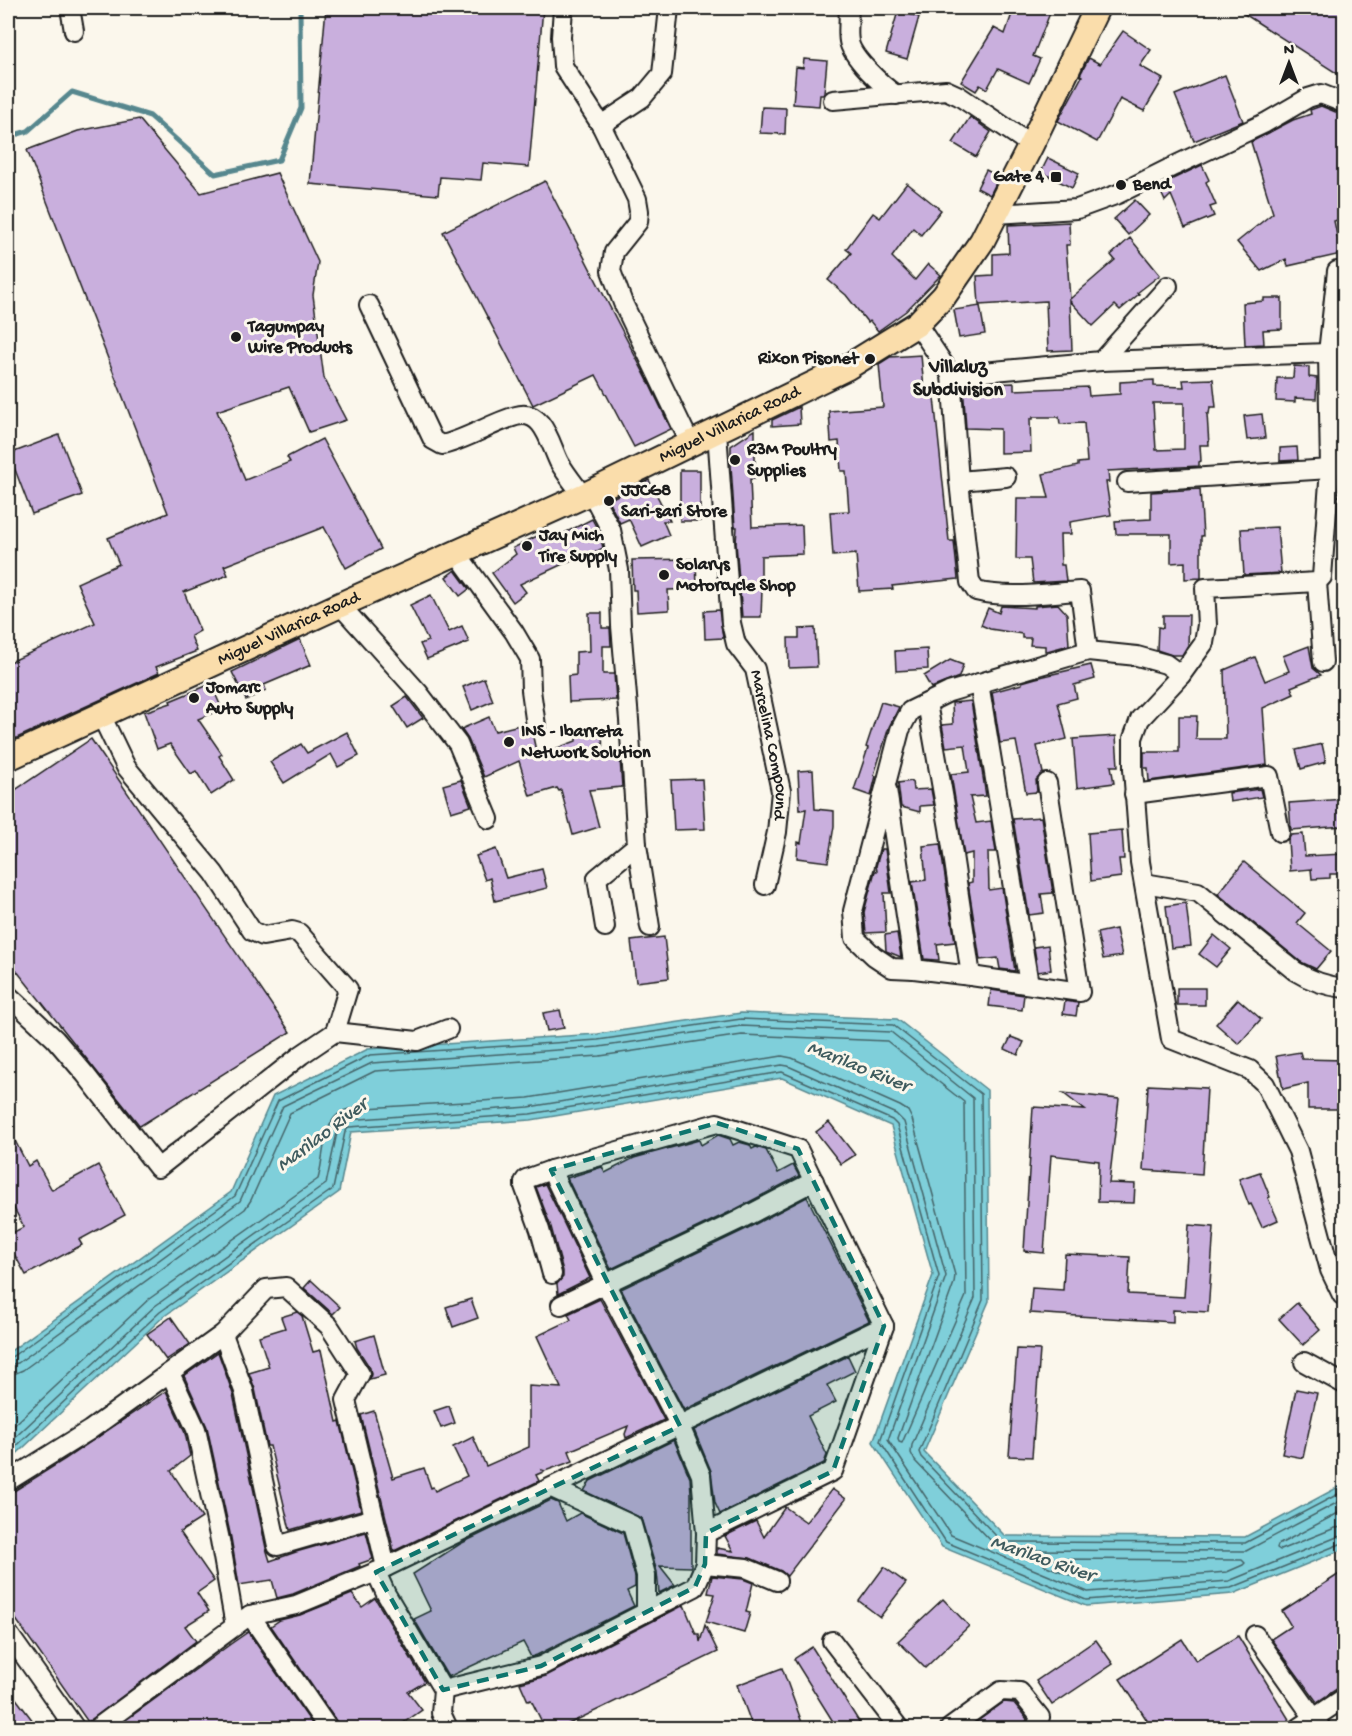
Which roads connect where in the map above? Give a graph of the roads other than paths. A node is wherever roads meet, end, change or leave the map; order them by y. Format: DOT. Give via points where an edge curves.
graph roads {
  1 [pos="69,8"];
  2 [pos="563,8"];
  3 [pos="669,8"];
  4 [pos="848,8"];
  5 [pos="1097,8"];
  6 [pos="74,31"];
  7 [pos="896,95"];
  8 [pos="833,100"];
  9 [pos="1344,103"];
  10 [pos="601,125"];
  11 [pos="1031,145"];
  12 [pos="996,214"];
  13 [pos="1337,272"];
  14 [pos="1168,286"];
  15 [pos="369,305"];
  16 [pos="917,324"];
  17 [pos="1328,353"];
  18 [pos="1101,361"];
  19 [pos="951,375"];
  20 [pos="717,432"];
  21 [pos="691,445"];
  22 [pos="1330,470"];
  23 [pos="1006,477"];
  24 [pos="959,481"];
  25 [pos="1127,482"];
  26 [pos="587,494"];
  27 [pos="456,552"];
  28 [pos="1317,582"];
  29 [pos="340,605"];
  30 [pos="1088,651"];
  31 [pos="1323,662"];
  32 [pos="1181,675"];
  33 [pos="979,684"];
  34 [pos="927,703"];
  35 [pos="101,714"];
  36 [pos="536,726"];
  37 [pos="8,758"];
  38 [pos="886,782"];
  39 [pos="1047,783"];
  40 [pos="1134,794"];
  41 [pos="489,819"];
  42 [pos="1280,832"];
  43 [pos="637,845"];
  44 [pos="1144,883"];
  45 [pos="765,885"];
  46 [pos="605,927"];
  47 [pos="650,927"];
  48 [pos="914,969"];
  49 [pos="971,976"];
  50 [pos="1029,984"];
  51 [pos="1344,988"];
  52 [pos="8,995"];
  53 [pos="448,1029"];
  54 [pos="335,1032"];
  55 [pos="551,1170"];
  56 [pos="814,1181"];
  57 [pos="552,1274"];
  58 [pos="606,1285"];
  59 [pos="1342,1294"];
  60 [pos="561,1305"];
  61 [pos="884,1326"];
  62 [pos="223,1334"];
  63 [pos="1304,1362"];
  64 [pos="170,1373"];
  65 [pos="1344,1383"];
  66 [pos="680,1426"];
  67 [pos="8,1481"];
  68 [pos="552,1488"];
  69 [pos="374,1518"];
  70 [pos="706,1533"];
  71 [pos="705,1564"];
  72 [pos="381,1570"];
  73 [pos="777,1581"];
  74 [pos="646,1611"];
  75 [pos="250,1615"];
  76 [pos="235,1626"];
  77 [pos="8,1633"];
  78 [pos="1255,1635"];
  79 [pos="832,1641"];
  80 [pos="443,1690"];
  81 [pos="1344,1698"];
  82 [pos="1311,1725"];
  83 [pos="75,1728"];
  84 [pos="97,1728"];
  85 [pos="328,1728"];
  86 [pos="448,1728"];
  87 [pos="899,1728"];
  88 [pos="950,1728"];
  89 [pos="1036,1728"];
  1 -- 6 [label="street"];
  2 -- 10 [label="street" via="563,66"];
  3 -- 10 [label="street" via="662,74 642,98"];
  4 -- 7 [label="street" via="850,48 879,83"];
  5 -- 11 [label="main road, Miguel Villarica Road"];
  7 -- 8 [label="street"];
  7 -- 11 [label="street" via="946,90"];
  9 -- 12 [label="street" via="1322,94 1308,98 1118,195 1077,209"];
  10 -- 21 [label="street" via="638,199 639,212 638,222 614,252 611,271"];
  11 -- 12 [label="main road, Miguel Villarica Road"];
  12 -- 16 [label="main road, Miguel Villarica Road" via="944,296"];
  13 -- 17 [label="street"];
  14 -- 18 [label="street"];
  15 -- 26 [label="street" via="433,440 442,445 455,442 518,415 531,416 542,424 560,462"];
  16 -- 19 [label="street"];
  16 -- 20 [label="main road, Miguel Villarica Road" via="846,368"];
  17 -- 18 [label="street"];
  17 -- 22 [label="street"];
  18 -- 19 [label="street"];
  19 -- 24 [label="street"];
  20 -- 21 [label="main road, Miguel Villarica Road"];
  20 -- 45 [label="street, Marcelina Compound" via="731,623 736,644 754,669 781,791"];
  21 -- 26 [label="main road, Miguel Villarica Road"];
  22 -- 25 [label="street"];
  22 -- 28 [label="street" via="1322,577"];
  23 -- 24 [label="street"];
  24 -- 30 [label="street" via="970,582 976,591 1080,591"];
  26 -- 27 [label="main road, Miguel Villarica Road"];
  26 -- 43 [label="street" via="611,530 619,570"];
  27 -- 29 [label="main road, Miguel Villarica Road"];
  27 -- 36 [label="street" via="530,659"];
  28 -- 31 [label="street"];
  28 -- 32 [label="street" via="1206,588 1208,625 1204,643"];
  29 -- 35 [label="main road, Miguel Villarica Road"];
  29 -- 41 [label="street" via="418,692 458,744"];
  30 -- 32 [label="street" via="1137,656 1166,664"];
  30 -- 33 [label="street"];
  32 -- 40 [label="street" via="1140,719 1133,738"];
  33 -- 34 [label="street"];
  33 -- 50 [label="street"];
  34 -- 38 [label="street" via="910,711 900,730"];
  34 -- 49 [label="street"];
  35 -- 37 [label="main road, Miguel Villarica Road"];
  35 -- 54 [label="street" via="126,767 214,873 252,931 263,936 299,933 348,989"];
  38 -- 48 [label="street"];
  38 -- 48 [label="street" via="853,911 855,938 892,968"];
  39 -- 50 [label="street" via="1080,992"];
  40 -- 42 [label="street" via="1269,776"];
  40 -- 44 [label="street"];
  43 -- 46 [label="street" via="597,878"];
  43 -- 47 [label="street"];
  44 -- 51 [label="street" via="1198,892 1310,981"];
  44 -- 59 [label="street" via="1171,1039 1250,1070 1265,1084 1298,1151 1330,1270"];
  48 -- 49 [label="street"];
  49 -- 50 [label="street"];
  52 -- 54 [label="street" via="55,1039 158,1168"];
  53 -- 54 [label="street" via="417,1041"];
  55 -- 56 [label="street" via="717,1123 798,1149"];
  55 -- 57 [label="street" via="524,1182"];
  55 -- 58 [label="street"];
  56 -- 58 [label="street"];
  56 -- 61 [label="street"];
  58 -- 60 [label="street"];
  58 -- 66 [label="street"];
  61 -- 66 [label="street"];
  61 -- 70 [label="street" via="832,1471"];
  62 -- 64 [label="street"];
  62 -- 69 [label="street" via="244,1391 277,1546"];
  62 -- 69 [label="street" via="266,1289 286,1287 329,1326 360,1374 346,1400"];
  63 -- 65 [label="street"];
  64 -- 67 [label="street" via="90,1430"];
  64 -- 76 [label="street" via="196,1429"];
  66 -- 68 [label="street"];
  66 -- 70 [label="street" via="701,1475"];
  68 -- 72 [label="street"];
  68 -- 74 [label="street" via="632,1525 646,1575"];
  69 -- 72 [label="street"];
  70 -- 71 [label="street"];
  71 -- 73 [label="street" via="746,1568"];
  71 -- 74 [label="street" via="695,1587"];
  72 -- 75 [label="street" via="296,1605"];
  72 -- 80 [label="street" via="386,1594"];
  74 -- 80 [label="street" via="541,1666"];
  75 -- 76 [label="street"];
  75 -- 85 [label="street"];
  76 -- 84 [label="street"];
  77 -- 83 [label="street"];
  78 -- 82 [label="street"];
  79 -- 87 [label="street"];
  80 -- 86 [label="street" via="441,1713"];
  81 -- 82 [label="street"];
  88 -- 89 [label="street" via="1001,1691 1020,1692 1040,1718"];
}
